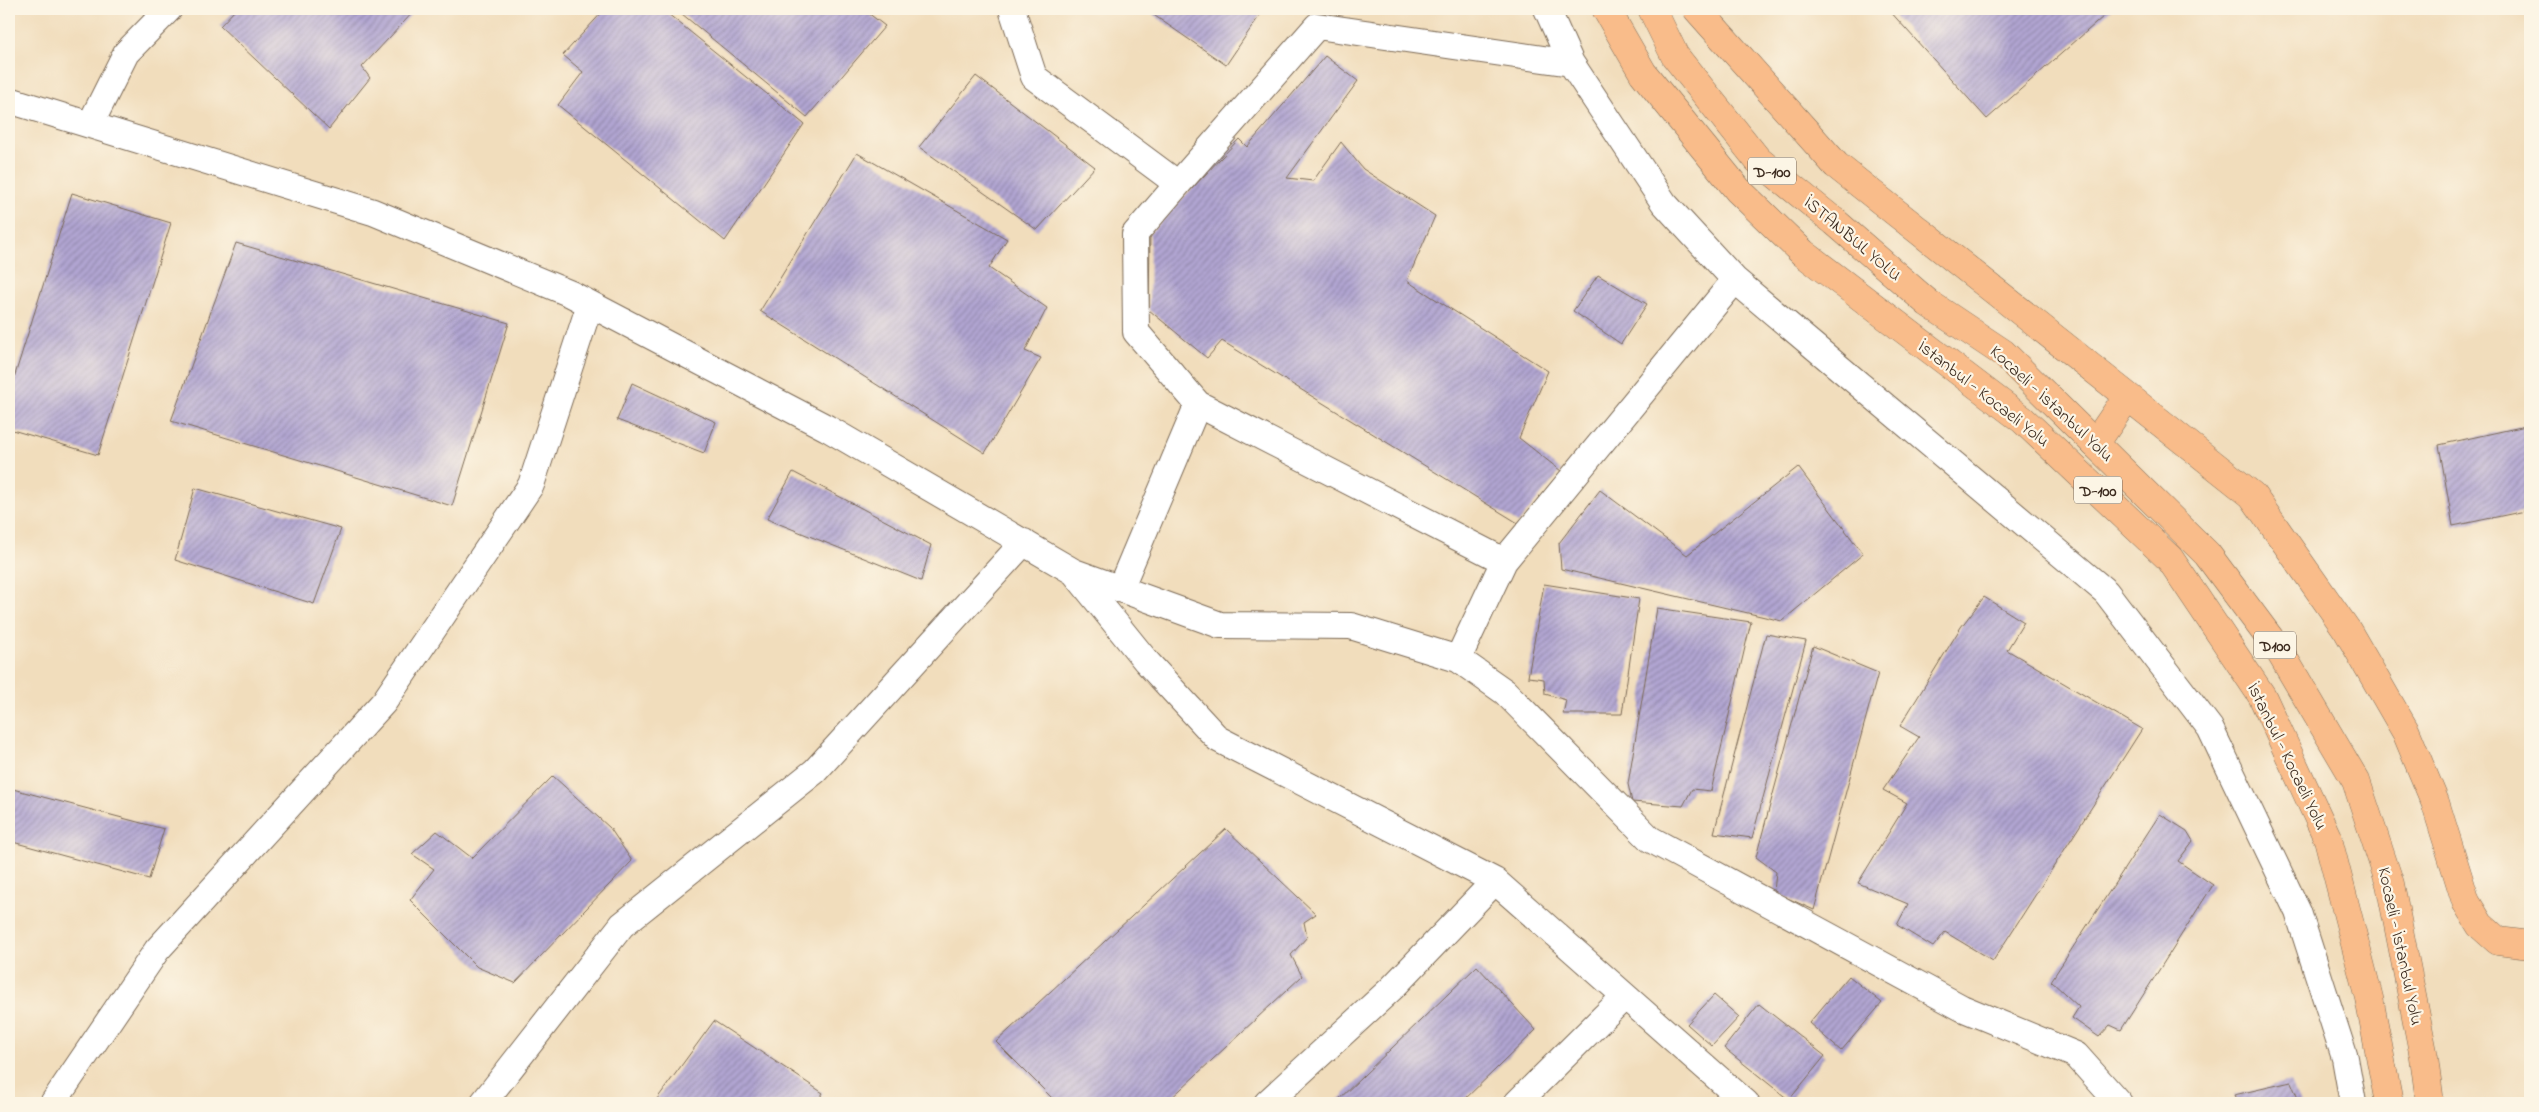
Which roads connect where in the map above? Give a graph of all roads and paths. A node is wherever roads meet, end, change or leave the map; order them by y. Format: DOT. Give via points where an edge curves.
graph roads {
  1 [pos="169,9"];
  2 [pos="1012,9"];
  3 [pos="1547,9"];
  4 [pos="1606,9"];
  5 [pos="1652,9"];
  6 [pos="1697,9"];
  7 [pos="1571,63"];
  8 [pos="9,100"];
  9 [pos="90,125"];
  10 [pos="1178,184"];
  11 [pos="1735,280"];
  12 [pos="1928,303"];
  13 [pos="590,304"];
  14 [pos="2127,397"];
  15 [pos="1198,404"];
  16 [pos="2095,444"];
  17 [pos="1024,542"];
  18 [pos="1504,561"];
  19 [pos="1074,572"];
  20 [pos="1120,589"];
  21 [pos="1458,659"];
  22 [pos="1494,882"];
  23 [pos="2530,945"];
  24 [pos="1624,997"];
  25 [pos="2424,1057"];
  26 [pos="52,1103"];
  27 [pos="483,1103"];
  28 [pos="1267,1103"];
  29 [pos="1517,1103"];
  30 [pos="1746,1103"];
  31 [pos="2119,1103"];
  32 [pos="2353,1103"];
  33 [pos="2389,1103"];
  34 [pos="2430,1103"];
  35 [pos="2438,1103"];
  1 -- 9 [label="street" via="126,53"];
  2 -- 10 [label="street" via="1034,78"];
  3 -- 7 [label="street"];
  4 -- 33 [label="main road, İstanbul - Kocaeli Yolu / D-100" via="1643,72 1738,190 1803,252 2023,420 2170,559 2262,696 2328,839 2369,998"];
  5 -- 12 [label="main road, İSTANBUL YOLU / D-100" via="1675,56 1758,160"];
  6 -- 14 [label="main road" via="1836,166"];
  7 -- 10 [label="street" via="1318,26"];
  7 -- 11 [label="street" via="1664,203"];
  8 -- 9 [label="street"];
  9 -- 13 [label="street" via="373,212"];
  10 -- 15 [label="street" via="1135,234 1136,332"];
  11 -- 18 [label="street"];
  11 -- 32 [label="street" via="2106,592 2210,728 2298,912 2345,1058"];
  12 -- 16 [label="main road, Kocaeli - İstanbul Yolu / D100" via="2003,354"];
  13 -- 17 [label="street" via="827,428"];
  13 -- 26 [label="street" via="531,485 384,702 157,950"];
  14 -- 16 [label="main road"];
  14 -- 23 [label="main road" via="2252,495 2346,630 2406,732 2435,802 2466,902 2480,925 2498,941"];
  15 -- 18 [label="street"];
  15 -- 20 [label="street"];
  16 -- 25 [label="main road, Kocaeli - İstanbul Yolu / D100" via="2207,554 2280,652 2356,781 2390,884"];
  17 -- 19 [label="street"];
  17 -- 27 [label="street" via="816,771 622,925"];
  18 -- 21 [label="street"];
  19 -- 20 [label="street"];
  19 -- 22 [label="street" via="1146,660 1218,738"];
  20 -- 21 [label="street" via="1220,625 1351,626"];
  21 -- 31 [label="street" via="1505,692 1650,839 1962,1008 2076,1055"];
  22 -- 24 [label="street"];
  22 -- 28 [label="street" via="1392,988"];
  24 -- 29 [label="street"];
  24 -- 30 [label="street"];
  25 -- 34 [label="main road, Kocaeli - İstanbul Yolu / D100"];
  25 -- 35 [label="main road"];
}
